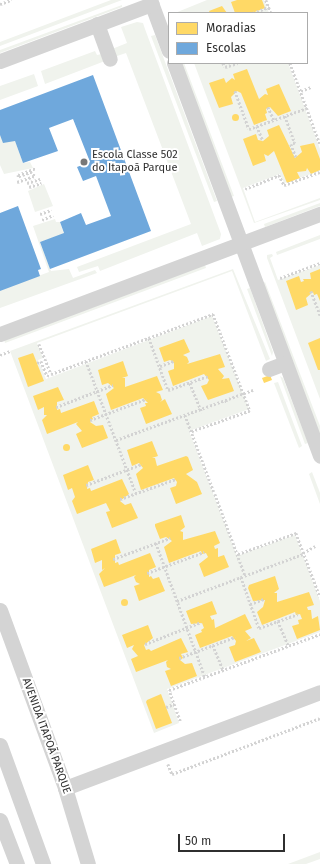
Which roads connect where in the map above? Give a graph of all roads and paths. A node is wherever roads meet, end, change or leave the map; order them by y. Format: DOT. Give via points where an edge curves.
graph roads {
  1 [pos="11,0"];
  2 [pos="266,0"];
  3 [pos="151,2"];
  4 [pos="0,4"];
  5 [pos="269,7"];
  6 [pos="252,12"];
  7 [pos="271,12"];
  8 [pos="97,24"];
  9 [pos="168,48"];
  10 [pos="110,59"];
  11 [pos="0,61"];
  12 [pos="174,64"];
  13 [pos="224,64"];
  14 [pos="234,64"];
  15 [pos="290,64"];
  16 [pos="311,87"];
  17 [pos="235,91"];
  18 [pos="300,91"];
  19 [pos="268,107"];
  20 [pos="307,108"];
  21 [pos="285,116"];
  22 [pos="274,120"];
  23 [pos="257,126"];
  24 [pos="263,141"];
  25 [pos="320,144"];
  26 [pos="296,158"];
  27 [pos="36,168"];
  28 [pos="320,172"];
  29 [pos="40,179"];
  30 [pos="17,182"];
  31 [pos="27,183"];
  32 [pos="41,183"];
  33 [pos="29,187"];
  34 [pos="245,189"];
  35 [pos="51,210"];
  36 [pos="40,214"];
  37 [pos="320,214"];
  38 [pos="53,215"];
  39 [pos="42,220"];
  40 [pos="241,244"];
  41 [pos="320,263"];
  42 [pos="280,278"];
  43 [pos="312,291"];
  44 [pos="320,316"];
  45 [pos="0,334"];
  46 [pos="149,338"];
  47 [pos="39,344"];
  48 [pos="10,351"];
  49 [pos="0,355"];
  50 [pos="86,361"];
  51 [pos="174,361"];
  52 [pos="37,363"];
  53 [pos="285,363"];
  54 [pos="160,366"];
  55 [pos="269,368"];
  56 [pos="51,374"];
  57 [pos="208,376"];
  58 [pos="190,383"];
  59 [pos="113,385"];
  60 [pos="253,390"];
  61 [pos="97,391"];
  62 [pos="243,393"];
  63 [pos="146,399"];
  64 [pos="226,400"];
  65 [pos="227,404"];
  66 [pos="56,407"];
  67 [pos="200,409"];
  68 [pos="202,412"];
  69 [pos="106,414"];
  70 [pos="185,415"];
  71 [pos="90,420"];
  72 [pos="191,432"];
  73 [pos="116,440"];
  74 [pos="320,456"];
  75 [pos="142,464"];
  76 [pos="127,470"];
  77 [pos="176,479"];
  78 [pos="86,485"];
  79 [pos="136,493"];
  80 [pos="120,499"];
  81 [pos="170,538"];
  82 [pos="156,543"];
  83 [pos="315,546"];
  84 [pos="204,552"];
  85 [pos="303,553"];
  86 [pos="238,554"];
  87 [pos="286,555"];
  88 [pos="114,559"];
  89 [pos="288,560"];
  90 [pos="260,565"];
  91 [pos="165,566"];
  92 [pos="262,569"];
  93 [pos="147,573"];
  94 [pos="245,575"];
  95 [pos="241,577"];
  96 [pos="320,598"];
  97 [pos="264,599"];
  98 [pos="178,601"];
  99 [pos="250,604"];
  100 [pos="0,610"];
  101 [pos="298,614"];
  102 [pos="278,621"];
  103 [pos="201,622"];
  104 [pos="187,628"];
  105 [pos="320,634"];
  106 [pos="235,637"];
  107 [pos="145,644"];
  108 [pos="213,645"];
  109 [pos="288,645"];
  110 [pos="196,652"];
  111 [pos="179,658"];
  112 [pos="223,670"];
  113 [pos="205,677"];
  114 [pos="320,692"];
  115 [pos="174,704"];
  116 [pos="166,706"];
  117 [pos="320,718"];
  118 [pos="180,720"];
  119 [pos="0,745"];
  120 [pos="160,766"];
  121 [pos="65,788"];
  122 [pos="0,820"];
  123 [pos="17,864"];
  124 [pos="44,864"];
  125 [pos="88,864"];
  1 -- 4 [label="path"];
  2 -- 5 [label="path"];
  3 -- 8 [label="street"];
  3 -- 9 [label="street"];
  5 -- 6 [label="path"];
  5 -- 7 [label="path"];
  8 -- 10 [label="street"];
  8 -- 11 [label="street"];
  12 -- 40 [label="street"];
  13 -- 14 [label="path" via="225,67"];
  15 -- 18 [label="path"];
  16 -- 18 [label="path"];
  17 -- 23 [label="path" via="249,129"];
  18 -- 20 [label="path"];
  19 -- 22 [label="path"];
  20 -- 21 [label="path"];
  20 -- 25 [label="path"];
  21 -- 22 [label="path"];
  21 -- 26 [label="path" via="295,142 291,144"];
  22 -- 23 [label="path"];
  23 -- 24 [label="path"];
  27 -- 30 [label="path" via="18,175 32,172 34,176"];
  28 -- 34 [label="path" via="284,185 279,175"];
  29 -- 31 [label="path"];
  32 -- 33 [label="path"];
  35 -- 36 [label="path"];
  37 -- 40 [label="street"];
  38 -- 39 [label="path"];
  40 -- 45 [label="street"];
  40 -- 53 [label="street"];
  41 -- 42 [label="path"];
  43 -- 44 [label="path"];
  46 -- 50 [label="path"];
  46 -- 54 [label="path"];
  46 -- 62 [label="path" via="213,314"];
  47 -- 56 [label="path"];
  48 -- 49 [label="path"];
  50 -- 56 [label="path"];
  50 -- 61 [label="path"];
  51 -- 54 [label="path"];
  52 -- 56 [label="path" via="41,361 46,376"];
  53 -- 55 [label="street"];
  53 -- 74 [label="street"];
  54 -- 58 [label="path" via="168,390"];
  57 -- 58 [label="path"];
  58 -- 67 [label="path"];
  59 -- 61 [label="path"];
  60 -- 62 [label="path"];
  61 -- 66 [label="path"];
  61 -- 69 [label="path"];
  62 -- 64 [label="path"];
  62 -- 72 [label="path" via="250,411"];
  63 -- 69 [label="path"];
  64 -- 65 [label="path"];
  64 -- 67 [label="path"];
  67 -- 68 [label="path"];
  67 -- 70 [label="path"];
  69 -- 71 [label="path"];
  69 -- 73 [label="path"];
  70 -- 72 [label="path"];
  70 -- 73 [label="path"];
  72 -- 86 [label="path"];
  73 -- 76 [label="path"];
  75 -- 76 [label="path"];
  76 -- 78 [label="path"];
  76 -- 79 [label="path"];
  77 -- 79 [label="path"];
  79 -- 80 [label="path"];
  81 -- 82 [label="path"];
  82 -- 88 [label="path"];
  82 -- 91 [label="path"];
  83 -- 85 [label="path"];
  84 -- 91 [label="path"];
  85 -- 86 [label="path" via="296,533"];
  85 -- 89 [label="path"];
  85 -- 96 [label="path"];
  86 -- 94 [label="path"];
  87 -- 89 [label="path"];
  89 -- 92 [label="path"];
  90 -- 92 [label="path"];
  91 -- 93 [label="path"];
  91 -- 98 [label="path"];
  92 -- 94 [label="path"];
  94 -- 95 [label="path"];
  95 -- 98 [label="path"];
  95 -- 99 [label="path"];
  97 -- 99 [label="path"];
  98 -- 104 [label="path"];
  99 -- 102 [label="path" via="259,628"];
  100 -- 121 [label="street, AVENIDA ITAPOÃ PARQUE"];
  101 -- 102 [label="path"];
  102 -- 109 [label="path"];
  103 -- 104 [label="path"];
  104 -- 107 [label="path"];
  104 -- 110 [label="path"];
  105 -- 109 [label="path"];
  106 -- 108 [label="path"];
  108 -- 110 [label="path"];
  108 -- 112 [label="path"];
  109 -- 112 [label="path"];
  110 -- 111 [label="path"];
  110 -- 113 [label="path"];
  112 -- 113 [label="path"];
  113 -- 115 [label="path" via="168,690"];
  114 -- 121 [label="street"];
  115 -- 116 [label="path"];
  115 -- 118 [label="path"];
  117 -- 120 [label="path" via="172,774 167,764"];
  119 -- 124 [label="street"];
  121 -- 125 [label="street, AVENIDA ITAPOÃ PARQUE"];
  122 -- 123 [label="street"];
}
